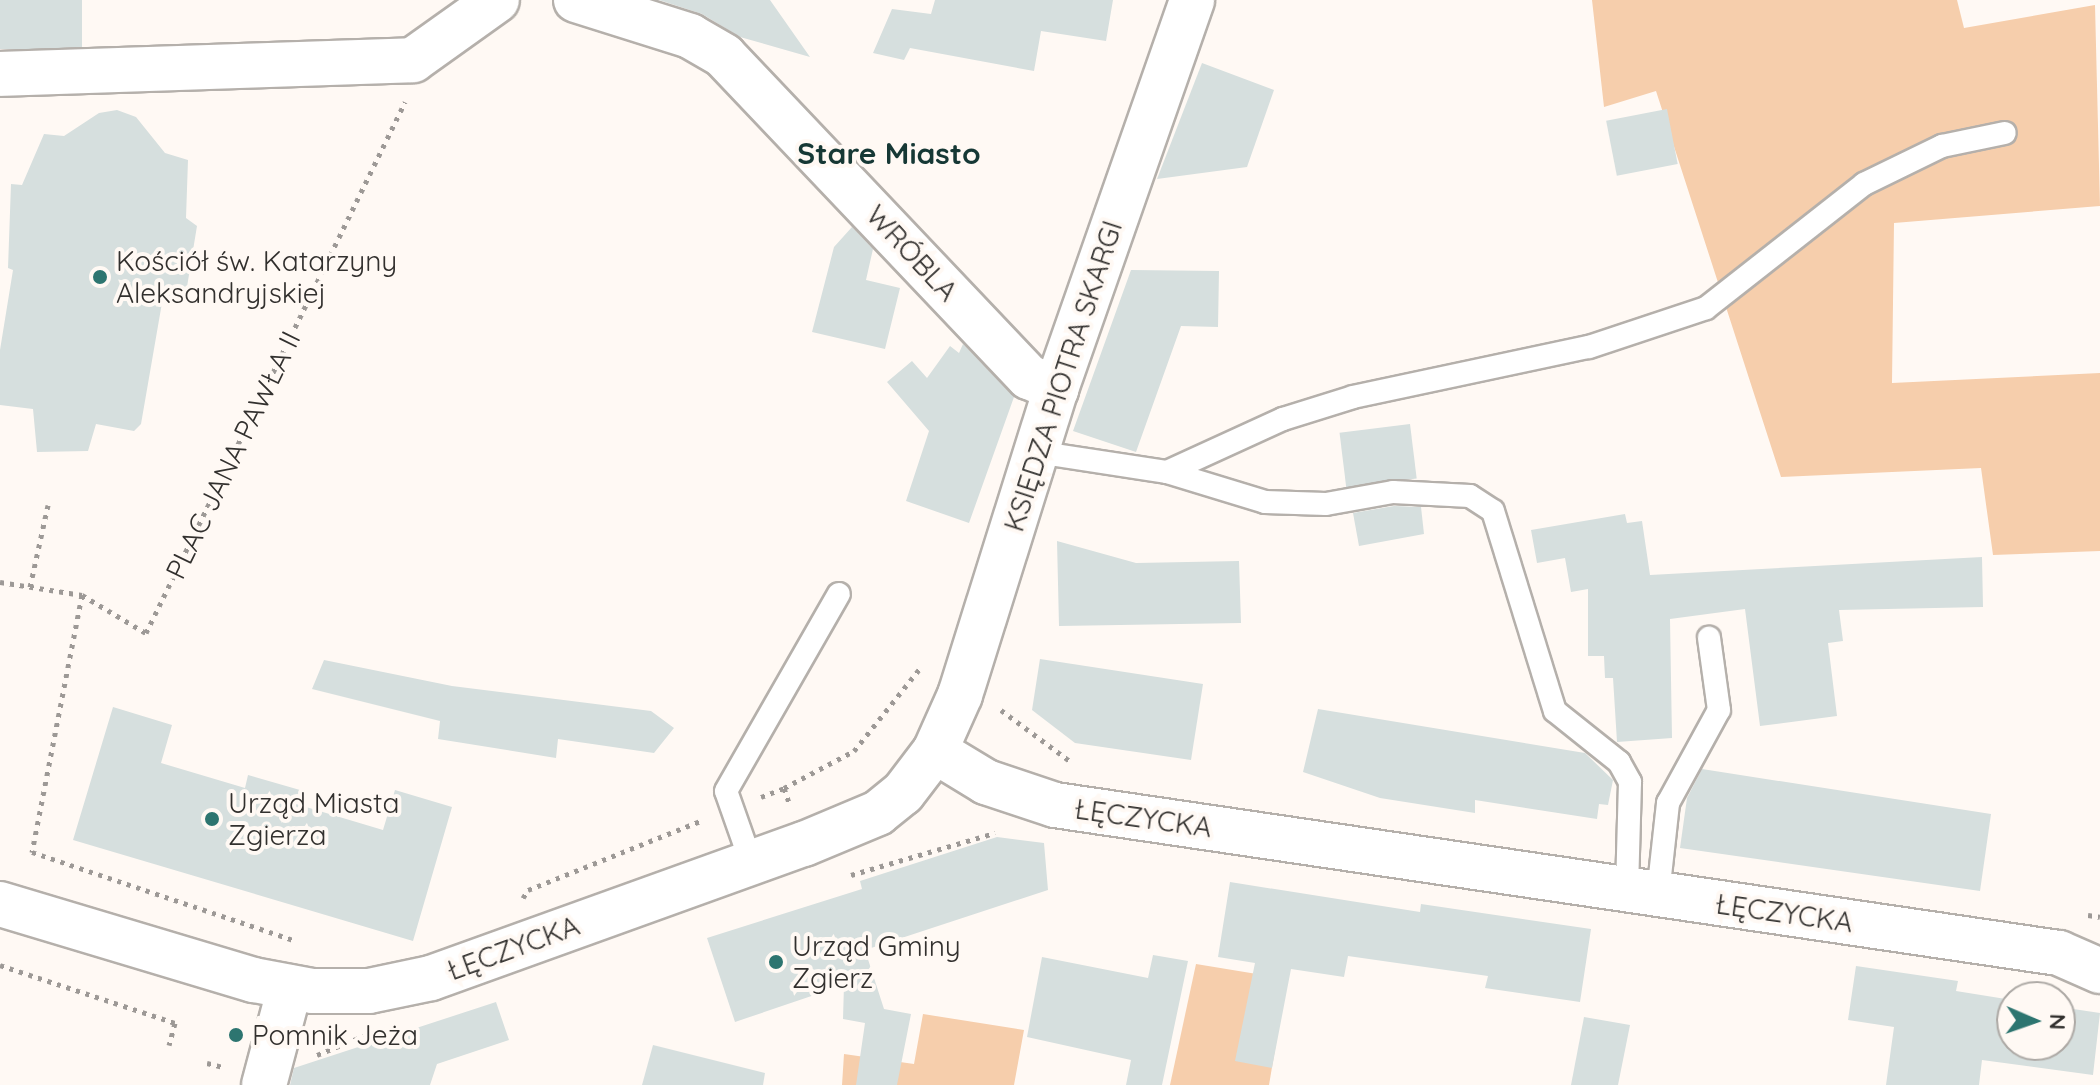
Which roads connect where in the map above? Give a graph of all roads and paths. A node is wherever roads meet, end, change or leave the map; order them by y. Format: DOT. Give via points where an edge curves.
graph roads {
  1 [pos="497,0"];
  2 [pos="1192,0"];
  3 [pos="602,4"];
  4 [pos="413,60"];
  5 [pos="0,74"];
  6 [pos="2005,133"];
  7 [pos="1056,389"];
  8 [pos="1036,452"];
  9 [pos="1167,472"];
  10 [pos="48,505"];
  11 [pos="0,582"];
  12 [pos="30,587"];
  13 [pos="839,594"];
  14 [pos="82,595"];
  15 [pos="1709,638"];
  16 [pos="999,699"];
  17 [pos="935,751"];
  18 [pos="1084,765"];
  19 [pos="751,862"];
  20 [pos="1642,892"];
  21 [pos="0,904"];
  22 [pos="2100,917"];
  23 [pos="2081,937"];
  24 [pos="308,945"];
  25 [pos="0,965"];
  26 [pos="2100,971"];
  27 [pos="290,987"];
  28 [pos="369,991"];
  29 [pos="169,1045"];
  30 [pos="304,1060"];
  31 [pos="264,1085"];
  1 -- 4 [label="street"];
  2 -- 7 [label="street, KSIĘDZA PIOTRA SKARGI"];
  3 -- 7 [label="street, WRÓBLA" via="690,36 724,56 1029,377"];
  4 -- 5 [label="street"];
  4 -- 14 [label="path, PLAC JANA PAWŁA II" via="418,74 381,154 146,633"];
  6 -- 9 [label="lane" via="1942,146 1864,184 1706,308 1589,347 1477,367 1283,419"];
  7 -- 8 [label="street, KSIĘDZA PIOTRA SKARGI"];
  8 -- 9 [label="lane"];
  8 -- 17 [label="street, KSIĘDZA PIOTRA SKARGI" via="960,695"];
  9 -- 20 [label="lane" via="1265,502 1326,504 1393,492 1470,496 1493,511 1555,711 1619,762 1630,782"];
  10 -- 12 [label="path"];
  11 -- 12 [label="path"];
  12 -- 14 [label="path"];
  13 -- 19 [label="lane" via="726,791"];
  14 -- 24 [label="path" via="32,852"];
  15 -- 20 [label="lane" via="1719,710 1668,803"];
  16 -- 18 [label="path" via="999,709 1061,755"];
  17 -- 19 [label="street, ŁĘCZYCKA" via="903,793 878,813"];
  17 -- 20 [label="street, ŁĘCZYCKA" via="986,782 1055,805"];
  19 -- 28 [label="street, ŁĘCZYCKA" via="431,978"];
  20 -- 23 [label="street, ŁĘCZYCKA"];
  21 -- 27 [label="street"];
  22 -- 23 [label="path"];
  23 -- 26 [label="street, ŁĘCZYCKA"];
  25 -- 29 [label="path" via="175,1023"];
  27 -- 28 [label="street, ŁĘCZYCKA"];
  27 -- 31 [label="street"];
  28 -- 30 [label="path" via="376,1031"];
}
